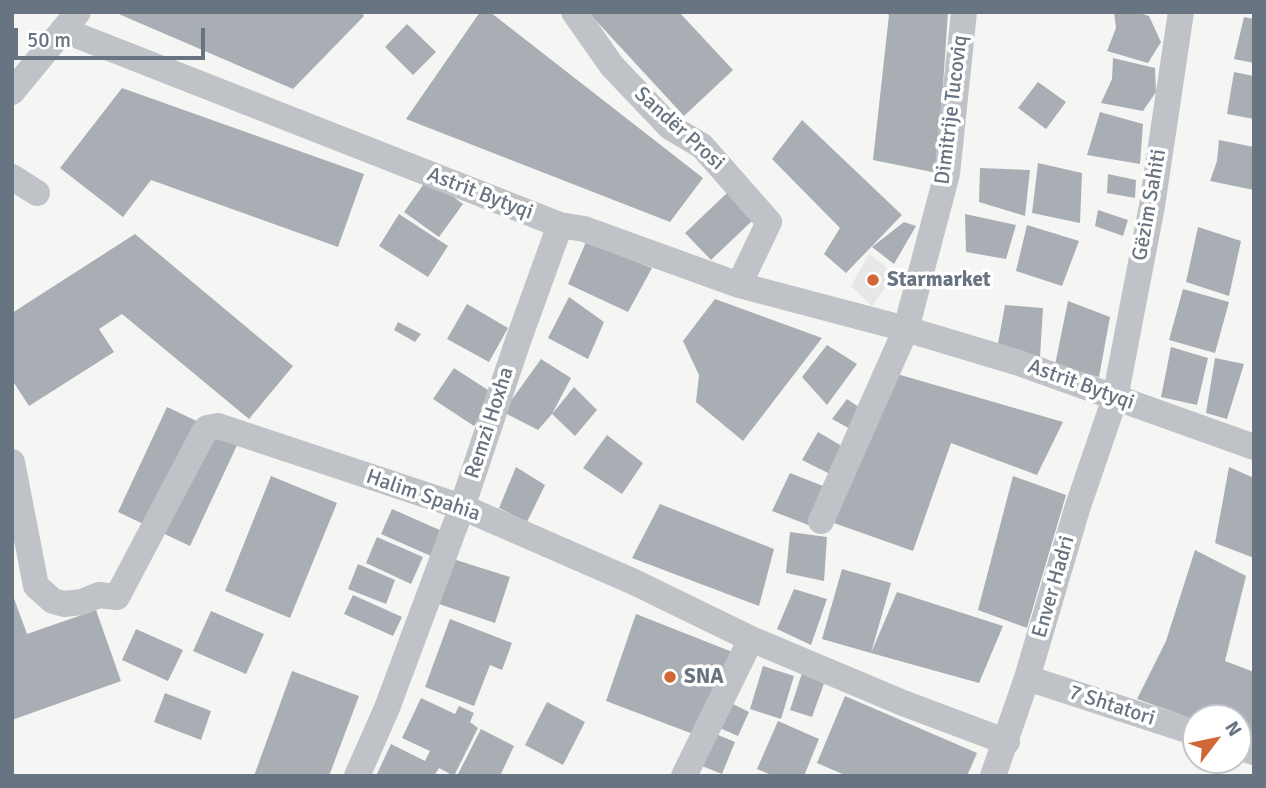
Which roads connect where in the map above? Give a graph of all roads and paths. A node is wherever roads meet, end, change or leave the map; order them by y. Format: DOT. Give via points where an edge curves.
graph roads {
  1 [pos="574,12"];
  2 [pos="964,12"];
  3 [pos="1181,12"];
  4 [pos="71,21"];
  5 [pos="12,92"];
  6 [pos="12,177"];
  7 [pos="37,193"];
  8 [pos="560,225"];
  9 [pos="739,285"];
  10 [pos="906,329"];
  11 [pos="1115,398"];
  12 [pos="1254,447"];
  13 [pos="12,462"];
  14 [pos="462,507"];
  15 [pos="821,522"];
  16 [pos="751,639"];
  17 [pos="1027,678"];
  18 [pos="1182,728"];
  19 [pos="1007,741"];
  20 [pos="357,776"];
  21 [pos="684,776"];
  22 [pos="993,776"];
  1 -- 9 [label="street, Sandër Prosi" via="612,66 670,127 702,146 769,222"];
  2 -- 10 [label="street, Dimitrije Tucoviq" via="947,174"];
  3 -- 11 [label="street, Gëzim Sahiti" via="1152,206"];
  4 -- 5 [label="street"];
  4 -- 8 [label="street, Astrit Bytyqi"];
  6 -- 7 [label="street"];
  8 -- 9 [label="street, Astrit Bytyqi" via="584,229"];
  8 -- 14 [label="street, Remzi Hoxha"];
  9 -- 10 [label="street, Astrit Bytyqi"];
  10 -- 11 [label="street, Astrit Bytyqi"];
  10 -- 15 [label="street"];
  11 -- 12 [label="street, Astrit Bytyqi"];
  11 -- 17 [label="street, Enver Hadri"];
  13 -- 14 [label="street, Halim Spahia" via="36,586 52,601 64,604 99,595 117,597 206,428 218,426"];
  14 -- 16 [label="street, Halim Spahia"];
  14 -- 20 [label="street, Remzi Hoxha"];
  16 -- 19 [label="street, Halim Spahia"];
  16 -- 21 [label="street"];
  17 -- 18 [label="street, 7 Shtatori"];
  17 -- 19 [label="street, Enver Hadri"];
  19 -- 22 [label="street, Enver Hadri"];
}
